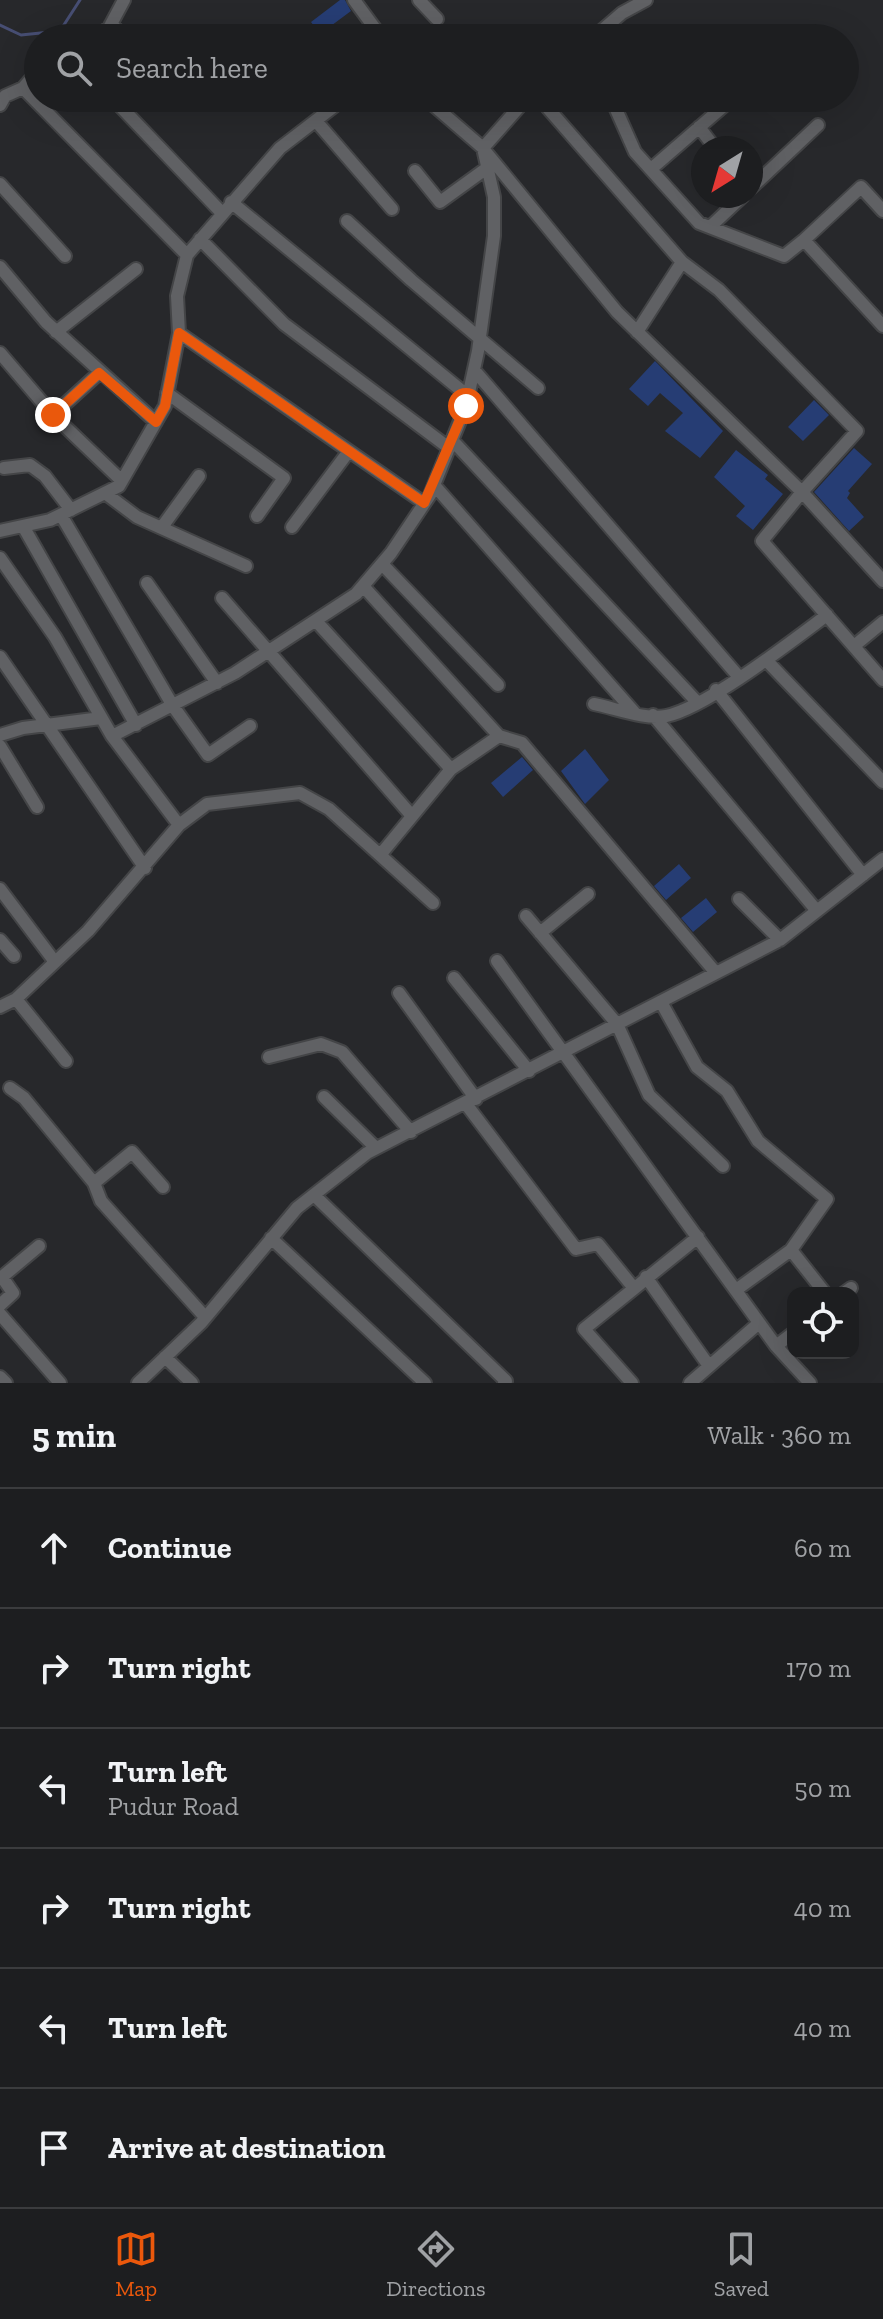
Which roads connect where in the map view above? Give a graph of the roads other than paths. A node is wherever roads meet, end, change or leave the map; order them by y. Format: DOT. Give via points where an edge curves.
graph roads {
  1 [pos="124,0"];
  2 [pos="354,0"];
  3 [pos="419,0"];
  4 [pos="646,0"];
  5 [pos="437,19"];
  6 [pos="111,24"];
  7 [pos="372,24"];
  8 [pos="609,24"];
  9 [pos="23,88"];
  10 [pos="0,105"];
  11 [pos="47,112"];
  12 [pos="126,112"];
  13 [pos="327,112"];
  14 [pos="441,112"];
  15 [pos="515,112"];
  16 [pos="551,112"];
  17 [pos="617,112"];
  18 [pos="717,112"];
  19 [pos="316,121"];
  20 [pos="818,125"];
  21 [pos="699,127"];
  22 [pos="706,136"];
  23 [pos="483,148"];
  24 [pos="487,168"];
  25 [pos="651,169"];
  26 [pos="415,171"];
  27 [pos="763,177"];
  28 [pos="0,184"];
  29 [pos="226,207"];
  30 [pos="730,208"];
  31 [pos="392,209"];
  32 [pos="883,211"];
  33 [pos="347,221"];
  34 [pos="710,227"];
  35 [pos="200,239"];
  36 [pos="804,240"];
  37 [pos="187,255"];
  38 [pos="65,256"];
  39 [pos="682,262"];
  40 [pos="0,267"];
  41 [pos="136,269"];
  42 [pos="883,326"];
  43 [pos="56,332"];
  44 [pos="637,332"];
  45 [pos="179,333"];
  46 [pos="479,339"];
  47 [pos="0,353"];
  48 [pos="474,370"];
  49 [pos="99,373"];
  50 [pos="538,388"];
  51 [pos="167,393"];
  52 [pos="468,396"];
  53 [pos="53,415"];
  54 [pos="156,422"];
  55 [pos="450,444"];
  56 [pos="349,451"];
  57 [pos="1,467"];
  58 [pos="199,476"];
  59 [pos="122,481"];
  60 [pos="434,485"];
  61 [pos="802,492"];
  62 [pos="105,493"];
  63 [pos="424,503"];
  64 [pos="66,512"];
  65 [pos="257,516"];
  66 [pos="23,526"];
  67 [pos="162,527"];
  68 [pos="292,527"];
  69 [pos="0,531"];
  70 [pos="0,558"];
  71 [pos="382,564"];
  72 [pos="246,566"];
  73 [pos="883,581"];
  74 [pos="147,583"];
  75 [pos="363,586"];
  76 [pos="222,598"];
  77 [pos="827,615"];
  78 [pos="316,621"];
  79 [pos="883,622"];
  80 [pos="854,646"];
  81 [pos="267,653"];
  82 [pos="0,657"];
  83 [pos="766,660"];
  84 [pos="739,677"];
  85 [pos="883,680"];
  86 [pos="217,683"];
  87 [pos="498,685"];
  88 [pos="716,690"];
  89 [pos="697,702"];
  90 [pos="594,704"];
  91 [pos="173,706"];
  92 [pos="634,712"];
  93 [pos="653,715"];
  94 [pos="101,718"];
  95 [pos="43,725"];
  96 [pos="136,725"];
  97 [pos="250,726"];
  98 [pos="0,735"];
  99 [pos="112,736"];
  100 [pos="499,736"];
  101 [pos="0,746"];
  102 [pos="451,769"];
  103 [pos="883,782"];
  104 [pos="37,807"];
  105 [pos="412,816"];
  106 [pos="179,825"];
  107 [pos="381,854"];
  108 [pos="883,859"];
  109 [pos="145,868"];
  110 [pos="863,875"];
  111 [pos="0,889"];
  112 [pos="588,894"];
  113 [pos="739,899"];
  114 [pos="433,903"];
  115 [pos="817,911"];
  116 [pos="526,916"];
  117 [pos="540,933"];
  118 [pos="0,940"];
  119 [pos="780,940"];
  120 [pos="14,956"];
  121 [pos="497,961"];
  122 [pos="55,962"];
  123 [pos="716,973"];
  124 [pos="454,978"];
  125 [pos="399,993"];
  126 [pos="16,999"];
  127 [pos="661,1002"];
  128 [pos="0,1007"];
  129 [pos="617,1024"];
  130 [pos="565,1052"];
  131 [pos="269,1057"];
  132 [pos="66,1061"];
  133 [pos="529,1071"];
  134 [pos="10,1088"];
  135 [pos="324,1097"];
  136 [pos="471,1101"];
  137 [pos="411,1132"];
  138 [pos="376,1148"];
  139 [pos="723,1166"];
  140 [pos="94,1183"];
  141 [pos="163,1187"];
  142 [pos="314,1195"];
  143 [pos="698,1237"];
  144 [pos="271,1238"];
  145 [pos="39,1246"];
  146 [pos="791,1250"];
  147 [pos="646,1277"];
  148 [pos="633,1287"];
  149 [pos="820,1287"];
  150 [pos="736,1290"];
  151 [pos="0,1305"];
  152 [pos="0,1314"];
  153 [pos="205,1317"];
  154 [pos="759,1323"];
  155 [pos="787,1338"];
  156 [pos="776,1346"];
  157 [pos="165,1357"];
  158 [pos="709,1366"];
  159 [pos="0,1377"];
  160 [pos="6,1383"];
  161 [pos="60,1383"];
  162 [pos="138,1383"];
  163 [pos="192,1383"];
  164 [pos="425,1383"];
  165 [pos="504,1383"];
  166 [pos="632,1383"];
  167 [pos="690,1383"];
  168 [pos="810,1383"];
  1 -- 6 [label="street"];
  2 -- 7 [label="street"];
  3 -- 5 [label="street"];
  4 -- 8 [label="street"];
  9 -- 10 [label="street" via="5,96"];
  11 -- 37 [label="street"];
  12 -- 29 [label="street"];
  13 -- 19 [label="street"];
  14 -- 23 [label="street"];
  15 -- 23 [label="street"];
  16 -- 39 [label="street"];
  17 -- 25 [label="street" via="635,152"];
  18 -- 21 [label="street"];
  19 -- 29 [label="street" via="280,148"];
  19 -- 31 [label="street"];
  20 -- 27 [label="street"];
  21 -- 22 [label="street"];
  21 -- 25 [label="street"];
  23 -- 24 [label="street"];
  23 -- 44 [label="street"];
  24 -- 26 [label="street" via="440,202"];
  24 -- 46 [label="street" via="494,236"];
  25 -- 34 [label="street" via="699,223"];
  28 -- 38 [label="street"];
  29 -- 35 [label="street"];
  29 -- 52 [label="street"];
  30 -- 34 [label="street"];
  32 -- 36 [label="street" via="861,187"];
  33 -- 46 [label="street"];
  34 -- 36 [label="street" via="784,256"];
  35 -- 37 [label="street"];
  35 -- 55 [label="street" via="284,324"];
  36 -- 42 [label="street"];
  37 -- 45 [label="street" via="177,296"];
  39 -- 44 [label="street"];
  39 -- 61 [label="street" via="719,290 857,431"];
  40 -- 43 [label="street"];
  41 -- 43 [label="street"];
  43 -- 49 [label="street"];
  44 -- 61 [label="street"];
  45 -- 51 [label="street"];
  45 -- 56 [label="street"];
  46 -- 48 [label="street"];
  46 -- 50 [label="street"];
  47 -- 53 [label="street"];
  48 -- 52 [label="street"];
  48 -- 84 [label="street"];
  49 -- 53 [label="street"];
  49 -- 54 [label="street"];
  51 -- 54 [label="street"];
  51 -- 65 [label="street" via="284,478"];
  52 -- 55 [label="street"];
  53 -- 59 [label="street"];
  54 -- 59 [label="street"];
  55 -- 60 [label="street"];
  55 -- 89 [label="street"];
  56 -- 63 [label="street"];
  56 -- 68 [label="street"];
  57 -- 64 [label="street" via="30,465 45,476"];
  58 -- 67 [label="street"];
  59 -- 62 [label="street"];
  60 -- 63 [label="street"];
  60 -- 92 [label="street"];
  61 -- 73 [label="street"];
  61 -- 77 [label="street" via="762,541"];
  62 -- 64 [label="street"];
  62 -- 67 [label="street" via="137,517"];
  63 -- 71 [label="street"];
  64 -- 66 [label="street"];
  64 -- 91 [label="street"];
  66 -- 69 [label="street"];
  66 -- 96 [label="street"];
  67 -- 72 [label="street"];
  70 -- 94 [label="street" via="55,637"];
  71 -- 75 [label="street"];
  71 -- 87 [label="street"];
  74 -- 86 [label="street"];
  75 -- 78 [label="street"];
  75 -- 100 [label="street"];
  76 -- 81 [label="street"];
  77 -- 80 [label="street"];
  77 -- 83 [label="street"];
  78 -- 81 [label="street"];
  78 -- 102 [label="street"];
  79 -- 80 [label="street"];
  80 -- 85 [label="street"];
  81 -- 86 [label="street"];
  81 -- 105 [label="street"];
  82 -- 95 [label="street"];
  83 -- 84 [label="street"];
  83 -- 103 [label="street"];
  84 -- 88 [label="street"];
  86 -- 91 [label="street"];
  88 -- 89 [label="street"];
  88 -- 110 [label="street"];
  89 -- 93 [label="street" via="665,717"];
  90 -- 92 [label="street"];
  91 -- 96 [label="street"];
  91 -- 97 [label="street" via="208,755"];
  92 -- 93 [label="street"];
  93 -- 115 [label="street"];
  94 -- 95 [label="street"];
  94 -- 99 [label="street"];
  95 -- 98 [label="street"];
  95 -- 109 [label="street"];
  96 -- 99 [label="street"];
  99 -- 106 [label="street"];
  100 -- 102 [label="street"];
  100 -- 123 [label="street" via="522,743"];
  101 -- 104 [label="street"];
  102 -- 105 [label="street"];
  105 -- 107 [label="street"];
  106 -- 107 [label="street" via="207,804 300,793 329,809"];
  106 -- 109 [label="street"];
  107 -- 114 [label="street"];
  108 -- 110 [label="street"];
  109 -- 122 [label="street"];
  110 -- 115 [label="street"];
  111 -- 122 [label="street"];
  112 -- 117 [label="street"];
  113 -- 119 [label="street"];
  115 -- 119 [label="street"];
  116 -- 117 [label="street"];
  117 -- 129 [label="street"];
  118 -- 120 [label="street"];
  119 -- 123 [label="street"];
  121 -- 130 [label="street"];
  122 -- 126 [label="street"];
  123 -- 127 [label="street"];
  124 -- 133 [label="street"];
  125 -- 136 [label="street"];
  126 -- 128 [label="street"];
  126 -- 132 [label="street"];
  127 -- 129 [label="street"];
  127 -- 146 [label="street" via="697,1067 727,1091 758,1141 827,1199"];
  129 -- 130 [label="street"];
  129 -- 139 [label="street" via="649,1095"];
  130 -- 133 [label="street"];
  130 -- 143 [label="street"];
  131 -- 137 [label="street" via="321,1044 342,1052"];
  133 -- 136 [label="street"];
  134 -- 140 [label="street"];
  135 -- 138 [label="street"];
  136 -- 137 [label="street"];
  136 -- 148 [label="street" via="576,1249 598,1244"];
  137 -- 138 [label="street"];
  138 -- 142 [label="street"];
  140 -- 141 [label="street" via="132,1152"];
  140 -- 153 [label="street" via="101,1201"];
  142 -- 144 [label="street"];
  142 -- 165 [label="street"];
  143 -- 147 [label="street"];
  143 -- 150 [label="street"];
  144 -- 153 [label="street"];
  144 -- 164 [label="street"];
  145 -- 151 [label="street" via="2,1277 13,1293"];
  146 -- 149 [label="street"];
  146 -- 150 [label="street"];
  147 -- 148 [label="street"];
  147 -- 158 [label="street"];
  148 -- 166 [label="street" via="584,1329"];
  150 -- 154 [label="street"];
  152 -- 161 [label="street"];
  153 -- 157 [label="street"];
  154 -- 156 [label="street"];
  154 -- 158 [label="street"];
  155 -- 156 [label="street"];
  156 -- 168 [label="street"];
  157 -- 162 [label="street"];
  157 -- 163 [label="street"];
  158 -- 167 [label="street"];
  159 -- 160 [label="street"];
}
